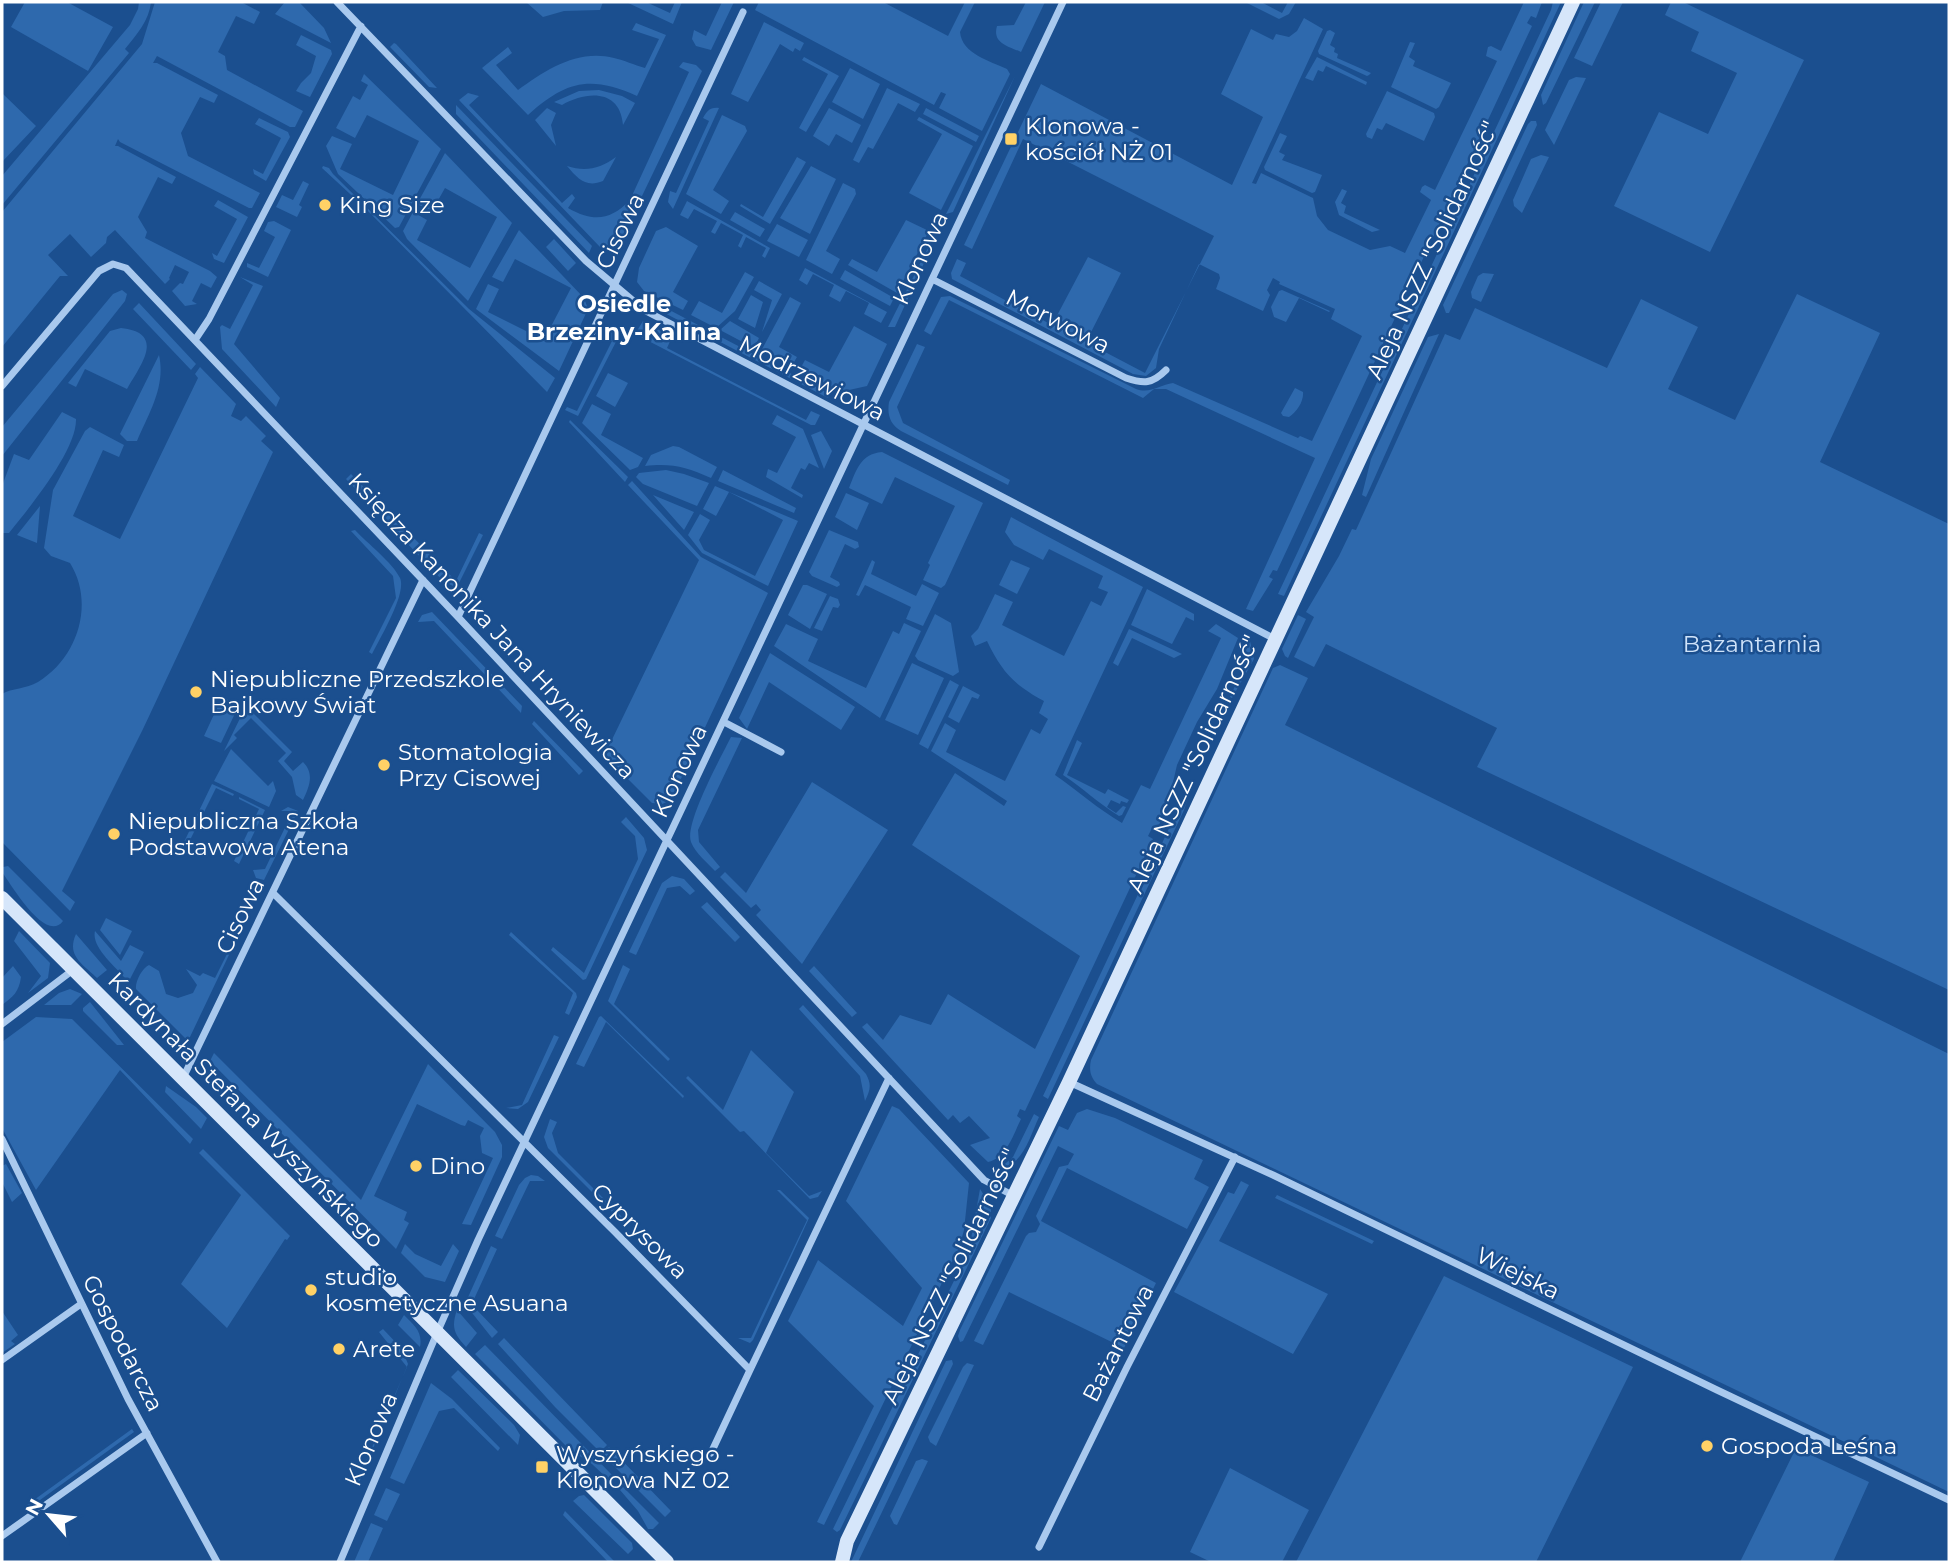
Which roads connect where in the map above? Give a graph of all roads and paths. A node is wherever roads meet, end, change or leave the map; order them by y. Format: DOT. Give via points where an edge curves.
graph roads {
  1 [pos="337,2"];
  2 [pos="1063,2"];
  3 [pos="1573,2"];
  4 [pos="743,12"];
  5 [pos="360,26"];
  6 [pos="932,279"];
  7 [pos="614,287"];
  8 [pos="195,340"];
  9 [pos="1166,370"];
  10 [pos="2,386"];
  11 [pos="862,426"];
  12 [pos="423,580"];
  13 [pos="458,617"];
  14 [pos="1276,640"];
  15 [pos="724,722"];
  16 [pos="780,752"];
  17 [pos="667,840"];
  18 [pos="273,893"];
  19 [pos="2,898"];
  20 [pos="73,970"];
  21 [pos="2,1024"];
  22 [pos="889,1078"];
  23 [pos="182,1079"];
  24 [pos="1069,1082"];
  25 [pos="2,1139"];
  26 [pos="524,1142"];
  27 [pos="1235,1157"];
  28 [pos="1014,1196"];
  29 [pos="81,1304"];
  30 [pos="437,1333"];
  31 [pos="2,1360"];
  32 [pos="750,1370"];
  33 [pos="147,1433"];
  34 [pos="711,1453"];
  35 [pos="1949,1500"];
  36 [pos="2,1536"];
  37 [pos="847,1541"];
  38 [pos="1039,1547"];
  39 [pos="216,1562"];
  40 [pos="340,1562"];
  41 [pos="667,1562"];
  42 [pos="830,1562"];
  43 [pos="842,1562"];
  1 -- 5 [label="street, Modrzewiowa"];
  2 -- 6 [label="street, Klonowa"];
  3 -- 14 [label="street, Aleja NSZZ \"Solidarność\""];
  4 -- 7 [label="street, Cisowa"];
  5 -- 7 [label="street, Modrzewiowa"];
  5 -- 8 [label="street"];
  6 -- 9 [label="street, Morwowa" via="1126,378 1152,382"];
  6 -- 11 [label="street, Klonowa"];
  7 -- 11 [label="street, Modrzewiowa" via="660,320"];
  7 -- 13 [label="street, Cisowa"];
  8 -- 10 [label="street, Księdza Kanonika Jana Hryniewicza" via="132,274 113,264 93,276"];
  8 -- 12 [label="street, Księdza Kanonika Jana Hryniewicza"];
  11 -- 14 [label="street, Modrzewiowa"];
  11 -- 15 [label="street, Klonowa"];
  12 -- 13 [label="street, Księdza Kanonika Jana Hryniewicza"];
  12 -- 18 [label="street, Cisowa"];
  13 -- 17 [label="street, Księdza Kanonika Jana Hryniewicza"];
  14 -- 24 [label="street, Aleja NSZZ \"Solidarność\""];
  15 -- 16 [label="street"];
  15 -- 17 [label="street, Klonowa"];
  17 -- 22 [label="street, Księdza Kanonika Jana Hryniewicza"];
  17 -- 26 [label="street, Klonowa"];
  18 -- 23 [label="street, Cisowa"];
  18 -- 26 [label="street, Cyprysowa"];
  19 -- 20 [label="street, Kardynała Stefana Wyszyńskiego"];
  20 -- 21 [label="street"];
  20 -- 23 [label="street, Kardynała Stefana Wyszyńskiego"];
  22 -- 28 [label="street, Księdza Kanonika Jana Hryniewicza" via="984,1180"];
  22 -- 32 [label="street"];
  23 -- 30 [label="street, Kardynała Stefana Wyszyńskiego"];
  24 -- 27 [label="street, Wiejska"];
  24 -- 28 [label="street, Aleja NSZZ \"Solidarność\""];
  25 -- 29 [label="street, Gospodarcza"];
  26 -- 30 [label="street, Klonowa"];
  26 -- 32 [label="street, Cyprysowa"];
  27 -- 35 [label="street, Wiejska"];
  27 -- 38 [label="street, Bażantowa"];
  28 -- 37 [label="street, Aleja NSZZ \"Solidarność\""];
  29 -- 31 [label="street"];
  29 -- 33 [label="street, Gospodarcza"];
  30 -- 40 [label="street, Klonowa"];
  30 -- 41 [label="street, Kardynała Stefana Wyszyńskiego"];
  32 -- 34 [label="street"];
  33 -- 36 [label="street"];
  33 -- 39 [label="street, Gospodarcza"];
  37 -- 42 [label="street, Aleja NSZZ \"Solidarność\""];
  37 -- 43 [label="street, Aleja NSZZ \"Solidarność\""];
}
